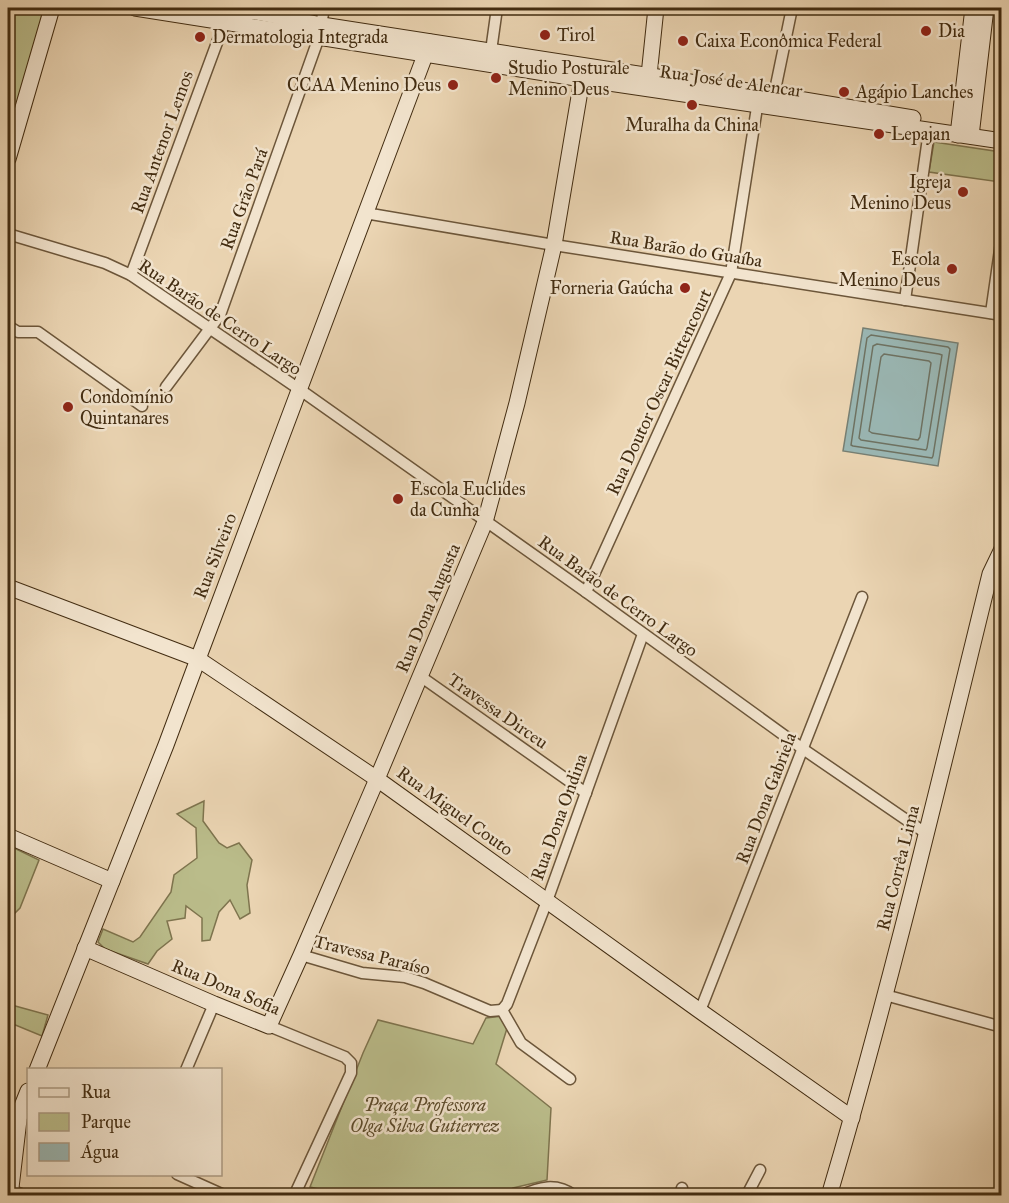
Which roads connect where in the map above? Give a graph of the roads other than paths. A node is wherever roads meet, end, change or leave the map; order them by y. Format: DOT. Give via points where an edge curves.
graph roads {
  1 [pos="52,8"];
  2 [pos="135,8"];
  3 [pos="211,8"];
  4 [pos="324,8"];
  5 [pos="497,8"];
  6 [pos="656,8"];
  7 [pos="792,8"];
  8 [pos="973,8"];
  9 [pos="986,8"];
  10 [pos="225,21"];
  11 [pos="321,31"];
  12 [pos="427,48"];
  13 [pos="490,51"];
  14 [pos="582,79"];
  15 [pos="648,82"];
  16 [pos="764,97"];
  17 [pos="929,130"];
  18 [pos="965,131"];
  19 [pos="1002,132"];
  20 [pos="1002,141"];
  21 [pos="8,159"];
  22 [pos="365,213"];
  23 [pos="8,234"];
  24 [pos="1002,236"];
  25 [pos="554,245"];
  26 [pos="731,273"];
  27 [pos="131,275"];
  28 [pos="905,300"];
  29 [pos="996,314"];
  30 [pos="8,326"];
  31 [pos="210,329"];
  32 [pos="166,387"];
  33 [pos="299,389"];
  34 [pos="142,406"];
  35 [pos="485,522"];
  36 [pos="1002,549"];
  37 [pos="8,587"];
  38 [pos="586,592"];
  39 [pos="862,597"];
  40 [pos="643,634"];
  41 [pos="198,659"];
  42 [pos="420,676"];
  43 [pos="803,749"];
  44 [pos="377,779"];
  45 [pos="586,793"];
  46 [pos="927,834"];
  47 [pos="8,836"];
  48 [pos="112,881"];
  49 [pos="547,901"];
  50 [pos="85,948"];
  51 [pos="301,955"];
  52 [pos="885,995"];
  53 [pos="214,1004"];
  54 [pos="502,1010"];
  55 [pos="700,1011"];
  56 [pos="269,1026"];
  57 [pos="1002,1027"];
  58 [pos="38,1068"];
  59 [pos="187,1068"];
  60 [pos="570,1079"];
  61 [pos="27,1093"];
  62 [pos="19,1111"];
  63 [pos="852,1118"];
  64 [pos="760,1170"];
  65 [pos="181,1176"];
  66 [pos="301,1190"];
  67 [pos="10,1193"];
  68 [pos="26,1196"];
  69 [pos="226,1196"];
  70 [pos="294,1196"];
  71 [pos="520,1196"];
  72 [pos="575,1196"];
  73 [pos="749,1196"];
  74 [pos="829,1196"];
  1 -- 21 [label="street"];
  2 -- 10 [label="street, Rua José de Alencar"];
  3 -- 11 [label="street, Rua José de Alencar" via="256,12"];
  4 -- 11 [label="street, Rua Grão Pará"];
  5 -- 13 [label="street"];
  6 -- 15 [label="street"];
  7 -- 16 [label="street, Rua Doutor Oscar Bittencourt"];
  8 -- 18 [label="street"];
  9 -- 18 [label="street"];
  10 -- 11 [label="street, Rua José de Alencar"];
  10 -- 27 [label="street, Rua Antenor Lemos"];
  11 -- 12 [label="street, Rua José de Alencar"];
  11 -- 31 [label="street, Rua Grão Pará" via="220,315"];
  12 -- 13 [label="street, Rua José de Alencar"];
  12 -- 14 [label="street, Rua José de Alencar"];
  12 -- 22 [label="street, Rua Silveiro"];
  13 -- 15 [label="street, Rua José de Alencar"];
  14 -- 15 [label="street, Rua José de Alencar"];
  14 -- 25 [label="street, Rua Dona Augusta"];
  15 -- 16 [label="street, Rua José de Alencar"];
  16 -- 17 [label="street, Rua José de Alencar"];
  16 -- 18 [label="street, Rua José de Alencar"];
  16 -- 26 [label="street, Rua Doutor Oscar Bittencourt"];
  17 -- 18 [label="street, Rua José de Alencar"];
  17 -- 28 [label="street"];
  18 -- 19 [label="street"];
  18 -- 20 [label="street, Rua José de Alencar"];
  22 -- 25 [label="street, Rua Barão do Guaíba"];
  22 -- 33 [label="street, Rua Silveiro"];
  23 -- 27 [label="street, Rua Barão de Cerro Largo" via="105,263"];
  24 -- 29 [label="street"];
  25 -- 26 [label="street, Rua Barão do Guaíba"];
  25 -- 35 [label="street, Rua Dona Augusta" via="518,403"];
  26 -- 28 [label="street, Rua Barão do Guaíba"];
  26 -- 38 [label="street, Rua Doutor Oscar Bittencourt"];
  27 -- 31 [label="street, Rua Barão de Cerro Largo"];
  28 -- 29 [label="street, Rua Barão do Guaíba"];
  30 -- 34 [label="street" via="18,332 38,332"];
  31 -- 32 [label="street, Rua Grão Pará"];
  31 -- 33 [label="street, Rua Barão de Cerro Largo"];
  33 -- 35 [label="street, Rua Barão de Cerro Largo"];
  33 -- 41 [label="street, Rua Silveiro"];
  35 -- 38 [label="street, Rua Barão de Cerro Largo"];
  35 -- 42 [label="street, Rua Dona Augusta"];
  36 -- 46 [label="street, Rua Corrêa Lima" via="990,574"];
  37 -- 41 [label="street, Rua Miguel Couto"];
  38 -- 40 [label="street, Rua Barão de Cerro Largo"];
  39 -- 43 [label="street, Rua Dona Gabriela"];
  40 -- 43 [label="street, Rua Barão de Cerro Largo"];
  40 -- 45 [label="street, Rua Dona Ondina"];
  41 -- 44 [label="street, Rua Miguel Couto"];
  41 -- 48 [label="street, Rua Silveiro"];
  42 -- 44 [label="street, Rua Dona Augusta"];
  42 -- 45 [label="street, Travessa Dirceu"];
  43 -- 46 [label="street, Rua Barão de Cerro Largo"];
  43 -- 55 [label="street, Rua Dona Gabriela"];
  44 -- 49 [label="street, Rua Miguel Couto"];
  44 -- 51 [label="street, Rua Dona Augusta"];
  45 -- 49 [label="street, Rua Dona Ondina"];
  46 -- 52 [label="street, Rua Corrêa Lima"];
  47 -- 48 [label="street"];
  48 -- 50 [label="street, Rua Silveiro"];
  49 -- 54 [label="street, Rua Dona Ondina"];
  49 -- 55 [label="street, Rua Miguel Couto"];
  50 -- 53 [label="street, Rua Dona Sofia"];
  50 -- 58 [label="street, Rua Silveiro"];
  51 -- 54 [label="street, Travessa Paraíso" via="362,973 405,977 490,1011"];
  51 -- 56 [label="street, Rua Dona Augusta"];
  52 -- 57 [label="street"];
  52 -- 63 [label="street, Rua Corrêa Lima"];
  53 -- 56 [label="street, Rua Dona Sofia"];
  53 -- 59 [label="street"];
  54 -- 60 [label="street" via="521,1043"];
  55 -- 63 [label="street, Rua Miguel Couto"];
  56 -- 66 [label="street, Rua Dona Sofia" via="345,1057 351,1064"];
  61 -- 62 [label="street"];
  62 -- 67 [label="street"];
  63 -- 74 [label="street, Rua Corrêa Lima"];
  64 -- 73 [label="street"];
  65 -- 69 [label="street"];
  66 -- 70 [label="street"];
  67 -- 68 [label="street"];
  71 -- 72 [label="street" via="548,1186"];
}
